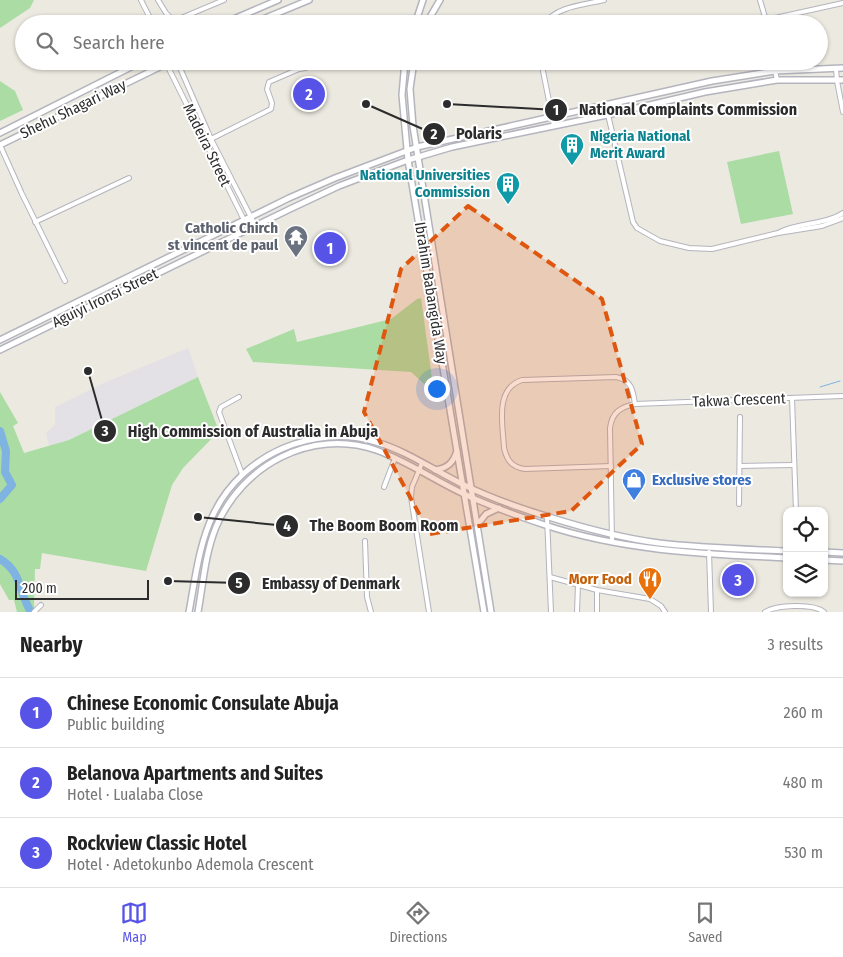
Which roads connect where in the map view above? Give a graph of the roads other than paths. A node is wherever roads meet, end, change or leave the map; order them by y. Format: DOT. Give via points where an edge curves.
graph roads {
  1 [pos="140,0"];
  2 [pos="158,0"];
  3 [pos="224,0"];
  4 [pos="278,0"];
  5 [pos="308,0"];
  6 [pos="423,0"];
  7 [pos="440,0"];
  8 [pos="604,0"];
  9 [pos="760,0"];
  10 [pos="843,3"];
  11 [pos="148,15"];
  12 [pos="168,15"];
  13 [pos="188,15"];
  14 [pos="243,15"];
  15 [pos="272,15"];
  16 [pos="418,15"];
  17 [pos="431,15"];
  18 [pos="553,15"];
  19 [pos="764,15"];
  20 [pos="794,15"];
  21 [pos="843,68"];
  22 [pos="828,69"];
  23 [pos="836,69"];
  24 [pos="125,70"];
  25 [pos="152,70"];
  26 [pos="169,70"];
  27 [pos="181,70"];
  28 [pos="297,70"];
  29 [pos="404,70"];
  30 [pos="412,70"];
  31 [pos="543,70"];
  32 [pos="806,70"];
  33 [pos="775,71"];
  34 [pos="777,80"];
  35 [pos="840,81"];
  36 [pos="606,106"];
  37 [pos="843,112"];
  38 [pos="607,115"];
  39 [pos="552,118"];
  40 [pos="554,126"];
  41 [pos="0,132"];
  42 [pos="211,139"];
  43 [pos="0,145"];
  44 [pos="417,147"];
  45 [pos="407,150"];
  46 [pos="418,157"];
  47 [pos="408,160"];
  48 [pos="129,178"];
  49 [pos="843,213"];
  50 [pos="250,216"];
  51 [pos="843,218"];
  52 [pos="244,220"];
  53 [pos="35,222"];
  54 [pos="255,225"];
  55 [pos="248,228"];
  56 [pos="778,233"];
  57 [pos="65,281"];
  58 [pos="0,340"];
  59 [pos="0,350"];
  60 [pos="843,396"];
  61 [pos="239,397"];
  62 [pos="792,398"];
  63 [pos="635,404"];
  64 [pos="740,417"];
  65 [pos="457,451"];
  66 [pos="395,458"];
  67 [pos="422,463"];
  68 [pos="794,465"];
  69 [pos="611,466"];
  70 [pos="740,466"];
  71 [pos="419,470"];
  72 [pos="435,470"];
  73 [pos="242,474"];
  74 [pos="463,485"];
  75 [pos="384,487"];
  76 [pos="472,489"];
  77 [pos="464,494"];
  78 [pos="474,498"];
  79 [pos="739,504"];
  80 [pos="796,507"];
  81 [pos="499,508"];
  82 [pos="547,517"];
  83 [pos="478,525"];
  84 [pos="547,525"];
  85 [pos="612,535"];
  86 [pos="364,541"];
  87 [pos="612,542"];
  88 [pos="709,547"];
  89 [pos="783,551"];
  90 [pos="828,552"];
  91 [pos="843,553"];
  92 [pos="709,554"];
  93 [pos="783,558"];
  94 [pos="828,560"];
  95 [pos="843,561"];
  96 [pos="550,577"];
  97 [pos="578,585"];
  98 [pos="597,590"];
  99 [pos="41,605"];
  100 [pos="34,612"];
  101 [pos="189,612"];
  102 [pos="198,612"];
  103 [pos="371,612"];
  104 [pos="429,612"];
  105 [pos="484,612"];
  106 [pos="492,612"];
  107 [pos="551,612"];
  108 [pos="577,612"];
  109 [pos="597,612"];
  110 [pos="665,612"];
  111 [pos="711,612"];
  112 [pos="765,612"];
  113 [pos="824,612"];
  1 -- 11 [label="street"];
  2 -- 12 [label="street"];
  3 -- 13 [label="street"];
  4 -- 14 [label="main road"];
  5 -- 15 [label="main road"];
  6 -- 16 [label="main road"];
  7 -- 17 [label="main road"];
  8 -- 18 [label="street"];
  9 -- 19 [label="street"];
  10 -- 20 [label="street"];
  21 -- 23 [label="main road, Aguiyi Ironsi Street"];
  22 -- 23 [label="main road, Aguiyi Ironsi Street"];
  23 -- 35 [label="street"];
  24 -- 41 [label="main road, Shehu Shagari Way"];
  25 -- 43 [label="main road, Shehu Shagari Way"];
  26 -- 52 [label="street, Madeira Street"];
  27 -- 42 [label="street"];
  28 -- 42 [label="street" via="269,82 267,89 271,109"];
  29 -- 45 [label="main road, Ibrahim Babangida Way" via="402,95"];
  30 -- 44 [label="main road, Ibrahim Babangida Way" via="410,107"];
  31 -- 39 [label="street"];
  32 -- 33 [label="main road, Aguiyi Ironsi Street"];
  33 -- 34 [label="street"];
  33 -- 36 [label="main road, Aguiyi Ironsi Street"];
  34 -- 35 [label="main road, Aguiyi Ironsi Street"];
  34 -- 38 [label="main road, Aguiyi Ironsi Street" via="705,92"];
  35 -- 37 [label="street"];
  36 -- 38 [label="street"];
  36 -- 39 [label="main road, Aguiyi Ironsi Street"];
  38 -- 40 [label="main road, Aguiyi Ironsi Street"];
  38 -- 56 [label="street" via="637,228 660,241 712,249"];
  39 -- 40 [label="street"];
  39 -- 44 [label="main road, Aguiyi Ironsi Street"];
  40 -- 46 [label="main road, Aguiyi Ironsi Street"];
  42 -- 50 [label="street"];
  43 -- 53 [label="street"];
  44 -- 45 [label="main road, Aguiyi Ironsi Street"];
  44 -- 46 [label="main road, Ibrahim Babangida Way"];
  45 -- 47 [label="main road, Ibrahim Babangida Way"];
  45 -- 50 [label="main road, Aguiyi Ironsi Street"];
  46 -- 47 [label="main road, Aguiyi Ironsi Street"];
  46 -- 76 [label="main road, Ibrahim Babangida Way"];
  47 -- 54 [label="main road, Aguiyi Ironsi Street" via="339,186"];
  47 -- 65 [label="main road, Ibrahim Babangida Way"];
  48 -- 53 [label="street"];
  49 -- 56 [label="street"];
  50 -- 52 [label="main road, Aguiyi Ironsi Street"];
  50 -- 54 [label="street"];
  51 -- 56 [label="street" via="822,226"];
  52 -- 55 [label="street, Madeira Street"];
  52 -- 58 [label="main road, Aguiyi Ironsi Street"];
  53 -- 57 [label="street"];
  54 -- 55 [label="main road, Aguiyi Ironsi Street"];
  55 -- 59 [label="main road, Aguiyi Ironsi Street"];
  60 -- 62 [label="street, Takwa Crescent"];
  61 -- 73 [label="street" via="221,407 219,412"];
  62 -- 63 [label="street, Takwa Crescent"];
  62 -- 68 [label="street"];
  63 -- 69 [label="street, Takwa Crescent" via="622,407 612,417"];
  63 -- 69 [label="street" via="631,385 616,377 522,380 510,386 504,396 504,448 512,464 518,468"];
  64 -- 70 [label="street"];
  65 -- 72 [label="main road" via="448,466"];
  65 -- 74 [label="main road, Ibrahim Babangida Way"];
  66 -- 71 [label="main road"];
  66 -- 75 [label="street"];
  66 -- 102 [label="main road" via="364,447 322,444 291,452 261,468 234,496 217,526 210,544"];
  67 -- 71 [label="street"];
  67 -- 72 [label="main road"];
  67 -- 73 [label="main road" via="377,442 329,437 283,448"];
  68 -- 70 [label="street"];
  68 -- 80 [label="street"];
  69 -- 85 [label="street, Takwa Crescent"];
  70 -- 79 [label="street"];
  71 -- 77 [label="main road"];
  71 -- 104 [label="street" via="411,497"];
  72 -- 74 [label="main road"];
  73 -- 101 [label="main road" via="220,502 210,523"];
  74 -- 76 [label="main road"];
  74 -- 77 [label="main road, Ibrahim Babangida Way"];
  76 -- 78 [label="main road, Ibrahim Babangida Way"];
  76 -- 82 [label="main road"];
  77 -- 78 [label="main road"];
  77 -- 105 [label="main road, Ibrahim Babangida Way"];
  78 -- 81 [label="main road"];
  78 -- 83 [label="main road, Ibrahim Babangida Way"];
  81 -- 83 [label="main road" via="486,514"];
  81 -- 84 [label="main road"];
  82 -- 84 [label="street"];
  82 -- 85 [label="main road"];
  83 -- 106 [label="main road, Ibrahim Babangida Way"];
  84 -- 87 [label="main road"];
  84 -- 96 [label="street"];
  85 -- 87 [label="street, Takwa Crescent"];
  85 -- 88 [label="main road"];
  86 -- 103 [label="street" via="366,596"];
  87 -- 92 [label="main road" via="656,550"];
  88 -- 89 [label="main road"];
  88 -- 92 [label="street"];
  90 -- 91 [label="main road"];
  92 -- 93 [label="main road"];
  92 -- 111 [label="street"];
  94 -- 95 [label="main road"];
  96 -- 97 [label="street"];
  96 -- 107 [label="street"];
  97 -- 98 [label="street"];
  97 -- 108 [label="street"];
  98 -- 109 [label="street"];
  98 -- 110 [label="street" via="650,599"];
  99 -- 100 [label="street"];
  112 -- 113 [label="street" via="804,606"];
}
